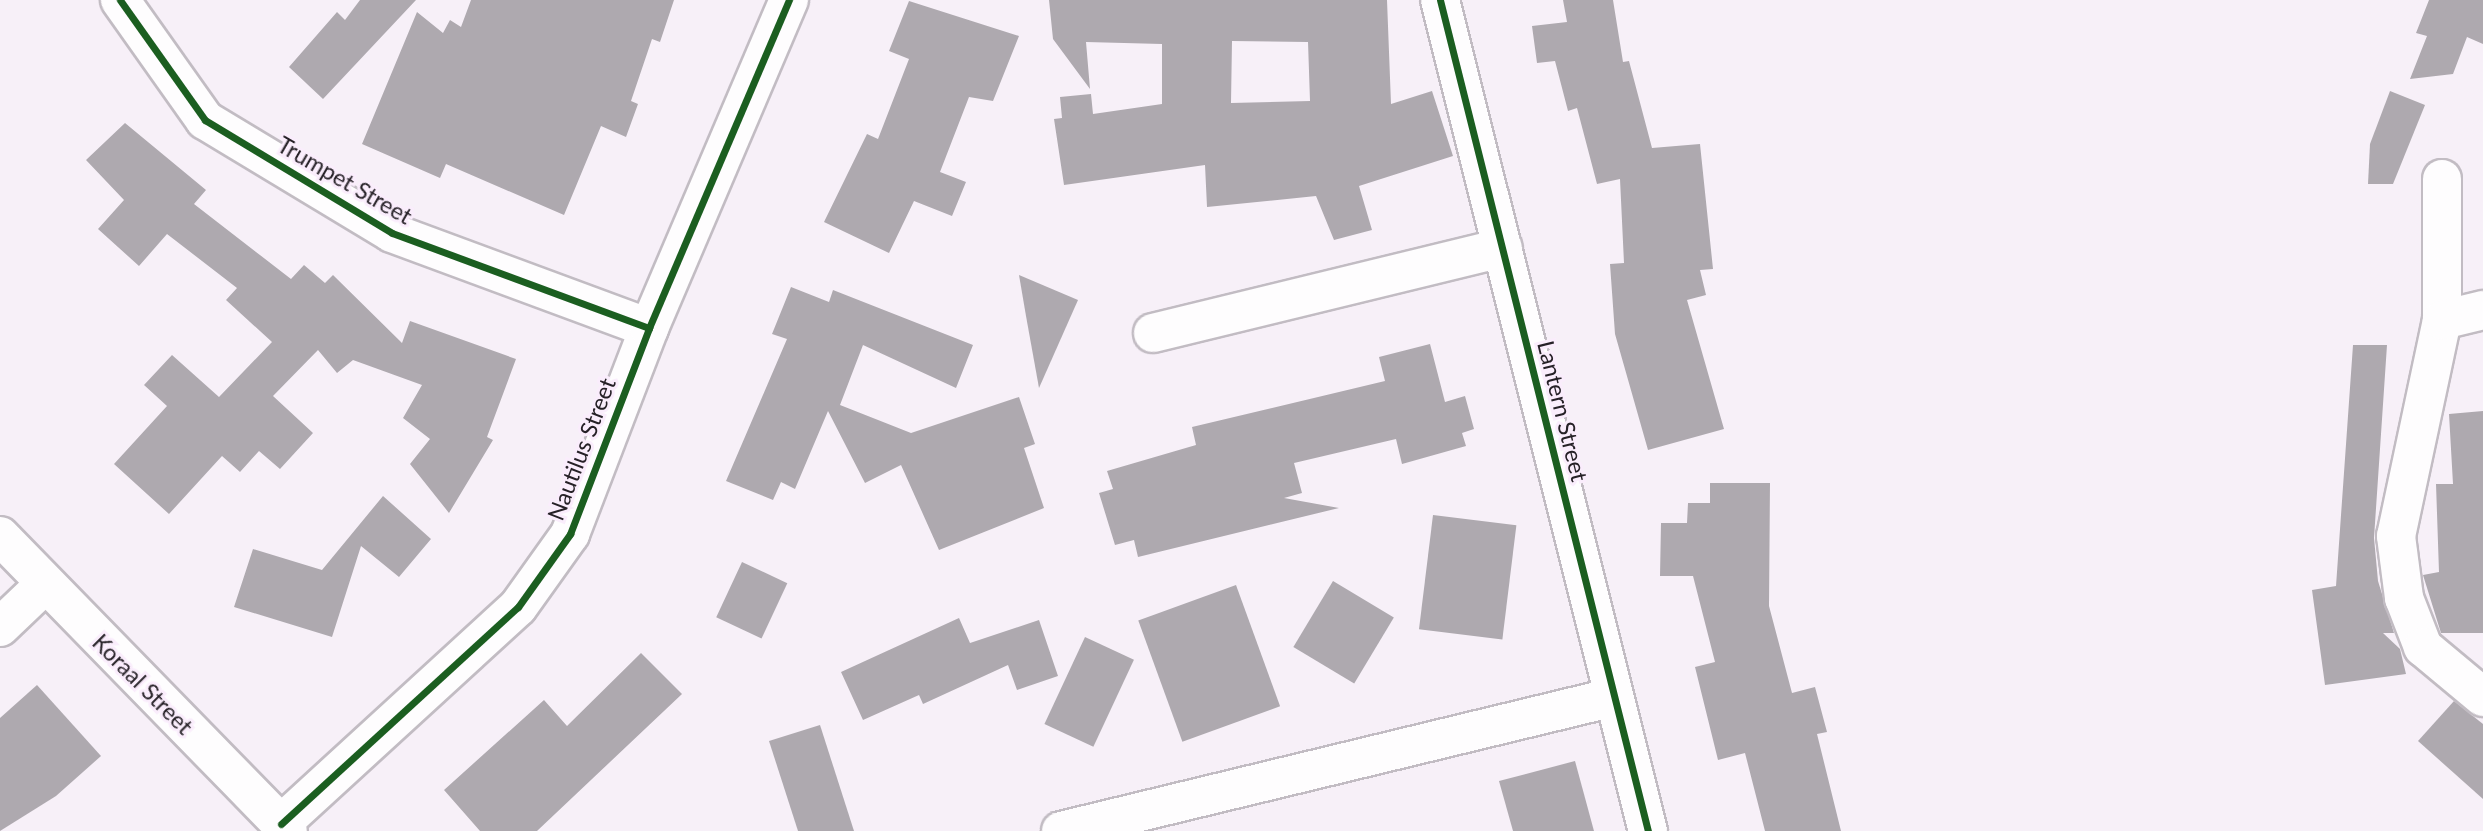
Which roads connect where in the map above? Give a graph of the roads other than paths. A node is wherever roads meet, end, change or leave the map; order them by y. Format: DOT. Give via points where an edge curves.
graph roads {
  1 [pos="120,0"];
  2 [pos="789,0"];
  3 [pos="1440,0"];
  4 [pos="2442,179"];
  5 [pos="1503,248"];
  6 [pos="2483,310"];
  7 [pos="2442,320"];
  8 [pos="649,328"];
  9 [pos="1153,333"];
  10 [pos="0,536"];
  11 [pos="44,584"];
  12 [pos="0,627"];
  13 [pos="1614,696"];
  14 [pos="2483,697"];
  15 [pos="285,827"];
  16 [pos="1061,831"];
  17 [pos="1648,831"];
  1 -- 8 [label="street, Trumpet Street" via="205,120 391,233"];
  2 -- 8 [label="street, Nautilus Street"];
  3 -- 5 [label="street, Lantern Street"];
  4 -- 7 [label="street"];
  5 -- 9 [label="street"];
  5 -- 13 [label="street, Lantern Street"];
  6 -- 7 [label="street"];
  7 -- 14 [label="street" via="2396,536 2404,598 2423,647"];
  8 -- 15 [label="street, Nautilus Street" via="570,534 518,607"];
  10 -- 11 [label="street, Koraal Street"];
  11 -- 12 [label="street"];
  11 -- 15 [label="street, Koraal Street"];
  13 -- 16 [label="street"];
  13 -- 17 [label="street, Lantern Street"];
}
